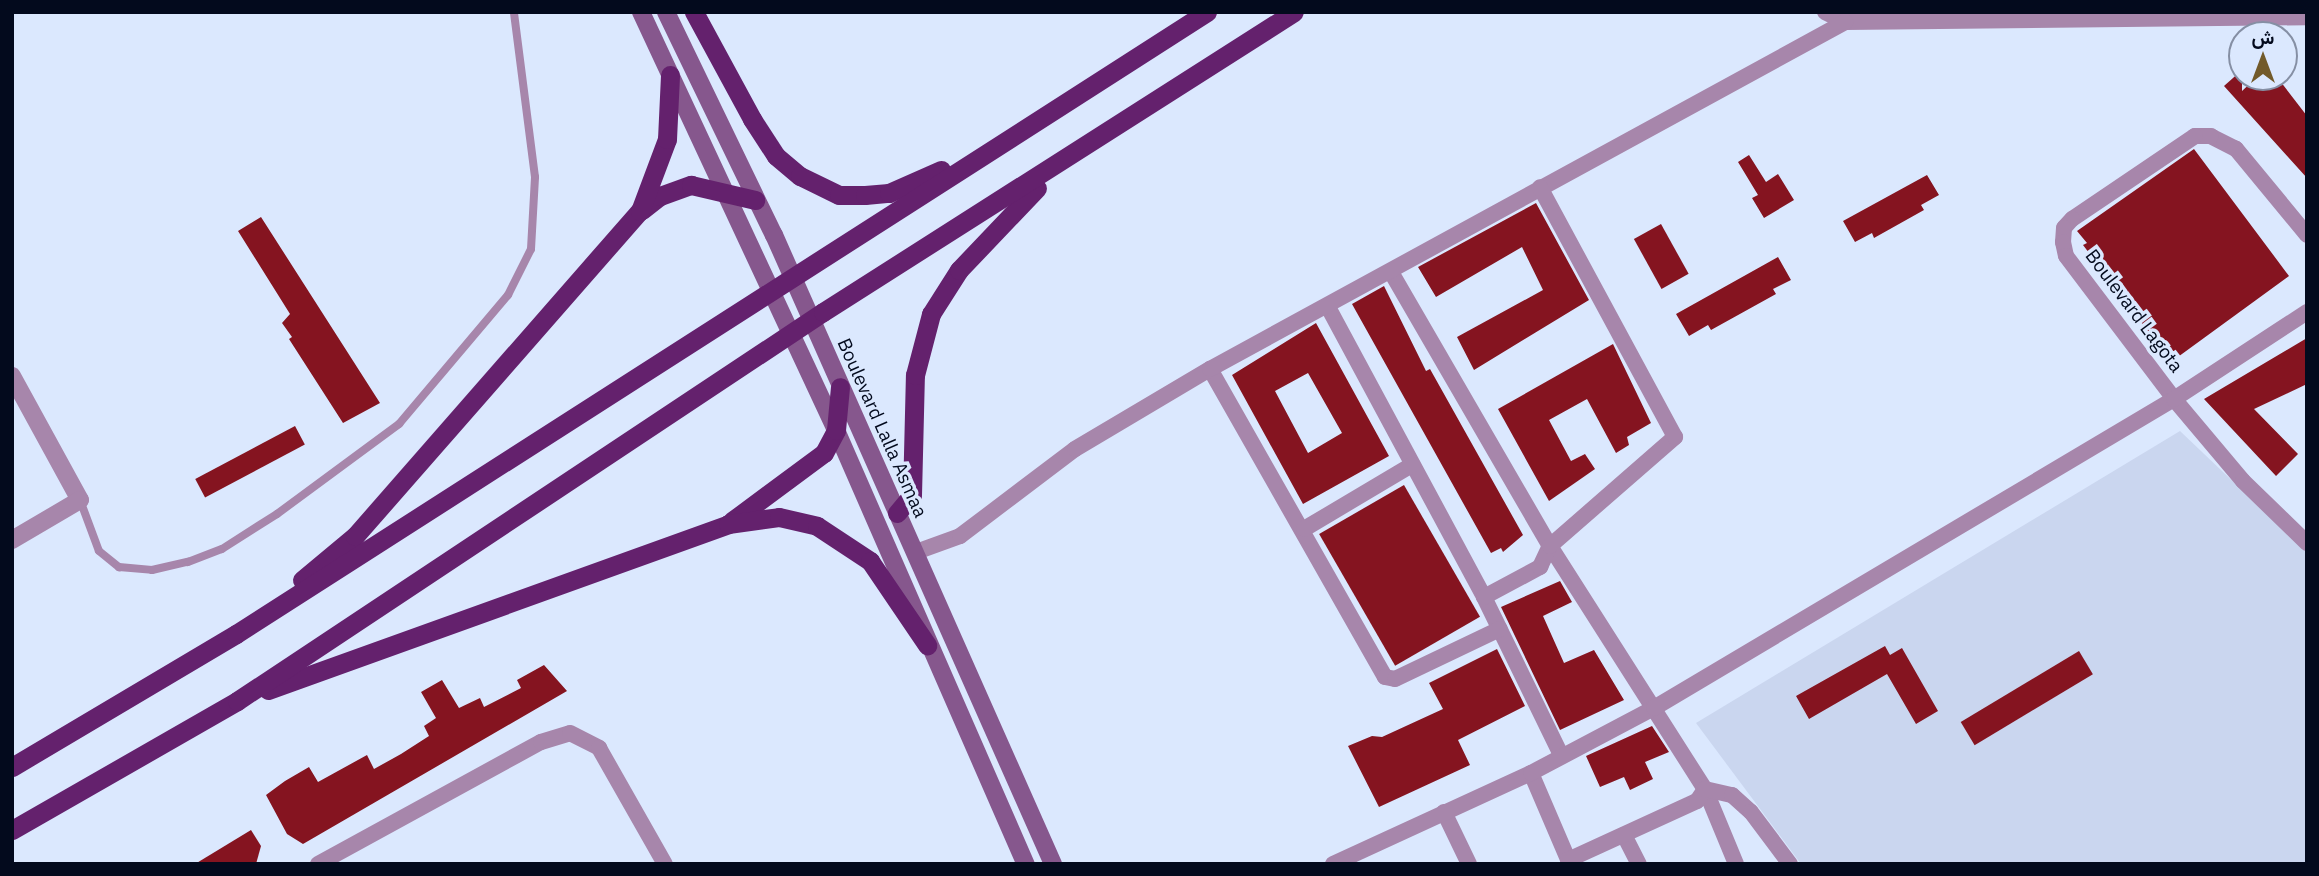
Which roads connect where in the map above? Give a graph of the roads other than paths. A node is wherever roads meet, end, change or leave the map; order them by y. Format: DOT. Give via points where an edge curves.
graph roads {
  1 [pos="514,12"];
  2 [pos="641,12"];
  3 [pos="666,12"];
  4 [pos="694,12"];
  5 [pos="1207,12"];
  6 [pos="1294,12"];
  7 [pos="1825,12"];
  8 [pos="2307,17"];
  9 [pos="1845,22"];
  10 [pos="670,75"];
  11 [pos="1012,136"];
  12 [pos="1052,170"];
  13 [pos="1540,187"];
  14 [pos="726,191"];
  15 [pos="755,200"];
  16 [pos="640,211"];
  17 [pos="2307,235"];
  18 [pos="1391,272"];
  19 [pos="1328,307"];
  20 [pos="2307,312"];
  21 [pos="1210,369"];
  22 [pos="12,376"];
  23 [pos="836,380"];
  24 [pos="2174,399"];
  25 [pos="836,430"];
  26 [pos="1412,465"];
  27 [pos="80,500"];
  28 [pos="897,513"];
  29 [pos="728,524"];
  30 [pos="875,525"];
  31 [pos="1304,529"];
  32 [pos="12,540"];
  33 [pos="2307,543"];
  34 [pos="1550,546"];
  35 [pos="916,552"];
  36 [pos="1484,597"];
  37 [pos="1500,629"];
  38 [pos="236,634"];
  39 [pos="927,645"];
  40 [pos="237,701"];
  41 [pos="1654,708"];
  42 [pos="1561,755"];
  43 [pos="12,767"];
  44 [pos="1531,773"];
  45 [pos="1705,789"];
  46 [pos="1444,812"];
  47 [pos="12,830"];
  48 [pos="1624,835"];
  49 [pos="1569,862"];
  50 [pos="318,864"];
  51 [pos="665,864"];
  52 [pos="1026,864"];
  53 [pos="1053,864"];
  54 [pos="1332,864"];
  55 [pos="1469,864"];
  56 [pos="1639,864"];
  57 [pos="1736,864"];
  58 [pos="1790,864"];
  1 -- 27 [label="lane" via="535,177 531,248 508,295 400,424 277,514 222,549 188,562 152,570 119,567 99,551"];
  2 -- 10 [label="main road"];
  3 -- 15 [label="main road, Boulevard Lalla Asmaa"];
  4 -- 11 [label="highway" via="776,156 823,190 839,195 889,193"];
  5 -- 11 [label="highway"];
  6 -- 12 [label="highway"];
  7 -- 9 [label="street"];
  8 -- 9 [label="street"];
  9 -- 13 [label="street"];
  10 -- 14 [label="main road"];
  10 -- 16 [label="highway" via="667,139"];
  11 -- 38 [label="highway"];
  12 -- 28 [label="highway" via="959,270 931,314 915,375 912,495"];
  12 -- 40 [label="highway" via="823,312"];
  13 -- 18 [label="street"];
  13 -- 34 [label="street" via="1675,433"];
  14 -- 15 [label="highway"];
  14 -- 16 [label="highway" via="691,185 660,196"];
  14 -- 25 [label="main road"];
  15 -- 23 [label="main road, Boulevard Lalla Asmaa"];
  16 -- 38 [label="highway" via="355,536"];
  17 -- 24 [label="street, Boulevard Lagota" via="2236,149 2211,136 2182,141 2064,228 2066,256"];
  18 -- 19 [label="street"];
  18 -- 34 [label="street"];
  19 -- 21 [label="street"];
  19 -- 26 [label="street"];
  20 -- 24 [label="street, Boulevard Lagota"];
  21 -- 31 [label="street"];
  21 -- 35 [label="street" via="1075,449 960,536"];
  22 -- 27 [label="street"];
  23 -- 25 [label="highway"];
  23 -- 28 [label="main road, Boulevard Lalla Asmaa"];
  24 -- 33 [label="street, Boulevard Lagota" via="2243,481"];
  24 -- 41 [label="street"];
  25 -- 29 [label="highway" via="818,460"];
  25 -- 30 [label="main road"];
  26 -- 31 [label="street"];
  26 -- 36 [label="street"];
  27 -- 32 [label="street"];
  28 -- 30 [label="main road"];
  28 -- 35 [label="main road, Boulevard Lalla Asmaa"];
  29 -- 39 [label="highway" via="779,517 837,536 870,561"];
  29 -- 40 [label="highway"];
  30 -- 39 [label="main road"];
  31 -- 37 [label="street" via="1390,680"];
  34 -- 36 [label="street" via="1540,567"];
  34 -- 41 [label="street"];
  35 -- 53 [label="main road, Boulevard Lalla Asmaa" via="1002,757"];
  36 -- 37 [label="street"];
  37 -- 42 [label="street"];
  38 -- 43 [label="highway"];
  39 -- 52 [label="main road"];
  40 -- 47 [label="highway"];
  41 -- 42 [label="street"];
  41 -- 45 [label="street"];
  42 -- 44 [label="street"];
  44 -- 46 [label="street"];
  44 -- 49 [label="street"];
  45 -- 48 [label="street" via="1697,801"];
  45 -- 57 [label="street"];
  45 -- 58 [label="street" via="1732,795 1751,811"];
  46 -- 54 [label="street"];
  46 -- 55 [label="street"];
  48 -- 49 [label="street"];
  48 -- 56 [label="street"];
  50 -- 51 [label="street" via="541,742 570,733 599,748"];
}
